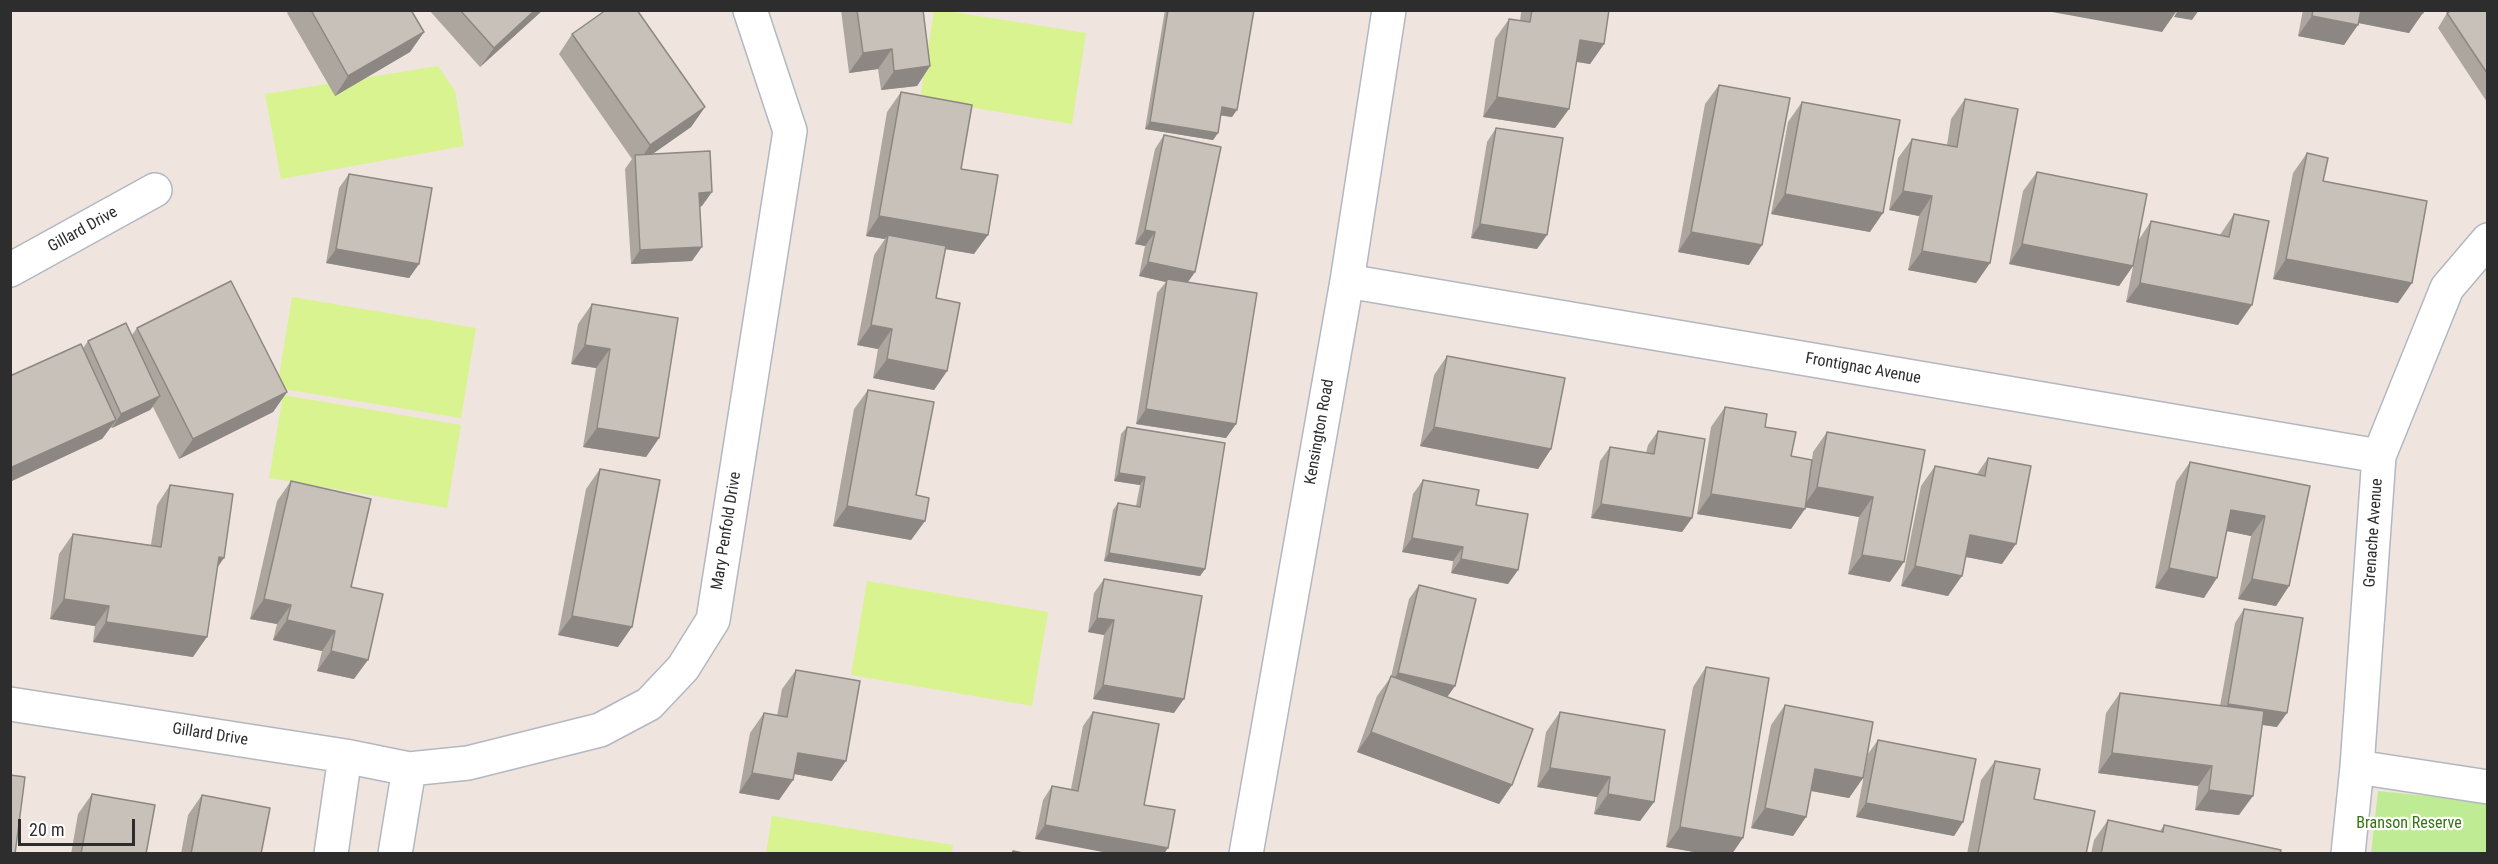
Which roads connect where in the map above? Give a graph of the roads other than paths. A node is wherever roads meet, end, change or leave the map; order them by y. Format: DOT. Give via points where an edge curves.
graph roads {
  1 [pos="750,10"];
  2 [pos="1389,10"];
  3 [pos="155,190"];
  4 [pos="2487,240"];
  5 [pos="10,270"];
  6 [pos="1347,281"];
  7 [pos="2379,456"];
  8 [pos="10,704"];
  9 [pos="345,756"];
  10 [pos="2357,767"];
  11 [pos="409,769"];
  12 [pos="2487,787"];
  13 [pos="331,854"];
  14 [pos="396,854"];
  15 [pos="1246,854"];
  16 [pos="2348,854"];
  1 -- 11 [label="street, Mary Penfold Drive" via="790,131 713,620 683,668 649,704 600,730 468,763"];
  2 -- 6 [label="street, Kensington Road"];
  3 -- 5 [label="street, Gillard Drive"];
  4 -- 7 [label="street, Grenache Avenue" via="2447,288"];
  6 -- 7 [label="street, Frontignac Avenue"];
  6 -- 15 [label="street, Kensington Road"];
  7 -- 10 [label="street, Grenache Avenue"];
  8 -- 9 [label="street, Gillard Drive"];
  9 -- 11 [label="street, Gillard Drive"];
  9 -- 13 [label="street"];
  10 -- 12 [label="street"];
  10 -- 16 [label="street, Grenache Avenue"];
  11 -- 14 [label="street"];
}
